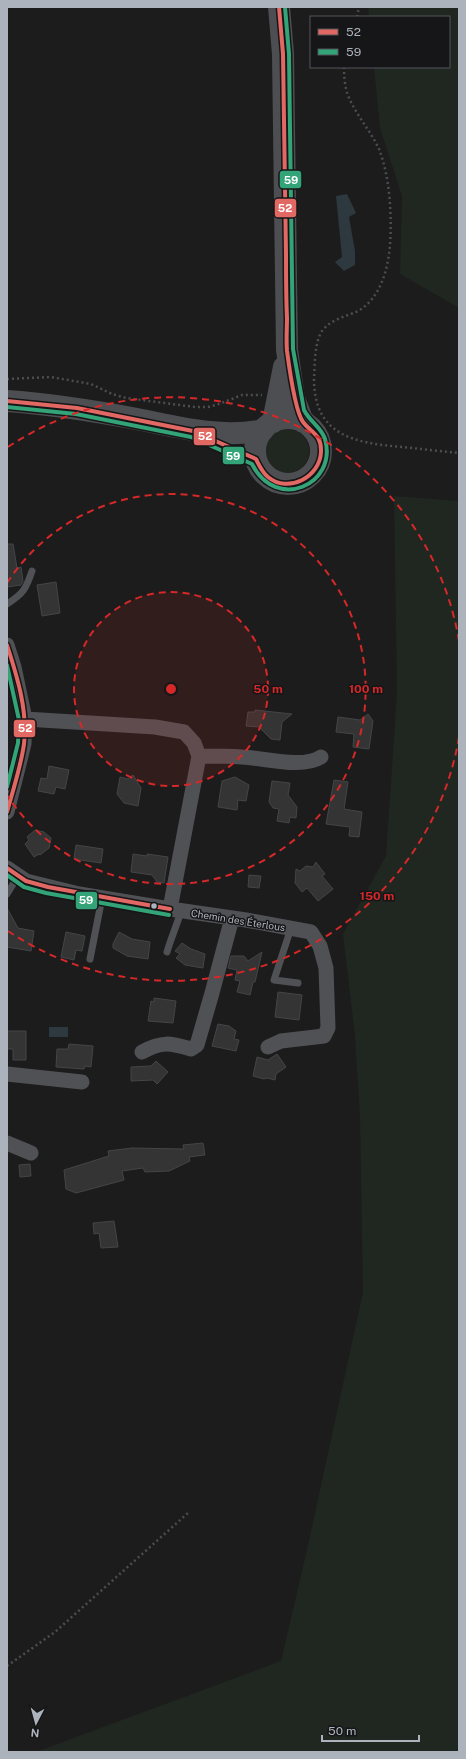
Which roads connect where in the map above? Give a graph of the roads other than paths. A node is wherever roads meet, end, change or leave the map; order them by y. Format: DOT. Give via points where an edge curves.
graph roads {
  1 [pos="279,7"];
  2 [pos="286,350"];
  3 [pos="7,401"];
  4 [pos="303,422"];
  5 [pos="268,426"];
  6 [pos="193,431"];
  7 [pos="256,459"];
  8 [pos="32,571"];
  9 [pos="7,604"];
  10 [pos="7,645"];
  11 [pos="25,719"];
  12 [pos="199,756"];
  13 [pos="321,757"];
  14 [pos="7,812"];
  15 [pos="12,872"];
  16 [pos="7,894"];
  17 [pos="102,898"];
  18 [pos="176,910"];
  19 [pos="232,918"];
  20 [pos="291,928"];
  21 [pos="167,952"];
  22 [pos="90,959"];
  23 [pos="298,983"];
  24 [pos="268,1046"];
  25 [pos="142,1052"];
  26 [pos="7,1074"];
  27 [pos="82,1082"];
  28 [pos="7,1143"];
  29 [pos="31,1153"];
  1 -- 2 [label="main road" via="284,77"];
  2 -- 4 [label="main road" via="294,398"];
  2 -- 5 [label="main road" via="279,397"];
  3 -- 6 [label="main road" via="76,408"];
  4 -- 5 [label="main road" via="283,419"];
  4 -- 7 [label="main road" via="316,433 321,451 317,465 308,477 288,484 277,482 268,477"];
  5 -- 6 [label="main road" via="236,433"];
  5 -- 7 [label="main road" via="258,439"];
  6 -- 7 [label="main road"];
  8 -- 9 [label="lane" via="26,589"];
  10 -- 11 [label="street"];
  11 -- 12 [label="street" via="155,727 184,732 194,743"];
  11 -- 14 [label="street" via="24,744"];
  12 -- 13 [label="street" via="243,757 300,763"];
  12 -- 18 [label="street"];
  15 -- 16 [label="lane"];
  15 -- 17 [label="street, Chemin des Éterlous" via="26,881"];
  17 -- 18 [label="street, Chemin des Éterlous"];
  17 -- 22 [label="lane"];
  18 -- 19 [label="street, Chemin des Éterlous"];
  18 -- 21 [label="lane" via="177,925"];
  19 -- 20 [label="street, Chemin des Éterlous"];
  19 -- 25 [label="street" via="197,1045 191,1049 165,1043 154,1045"];
  20 -- 23 [label="lane" via="274,980"];
  20 -- 24 [label="street, Chemin des Éterlous" via="311,932 320,946 326,968 328,1028 324,1036 281,1041"];
  26 -- 27 [label="street"];
  28 -- 29 [label="street"];
}
